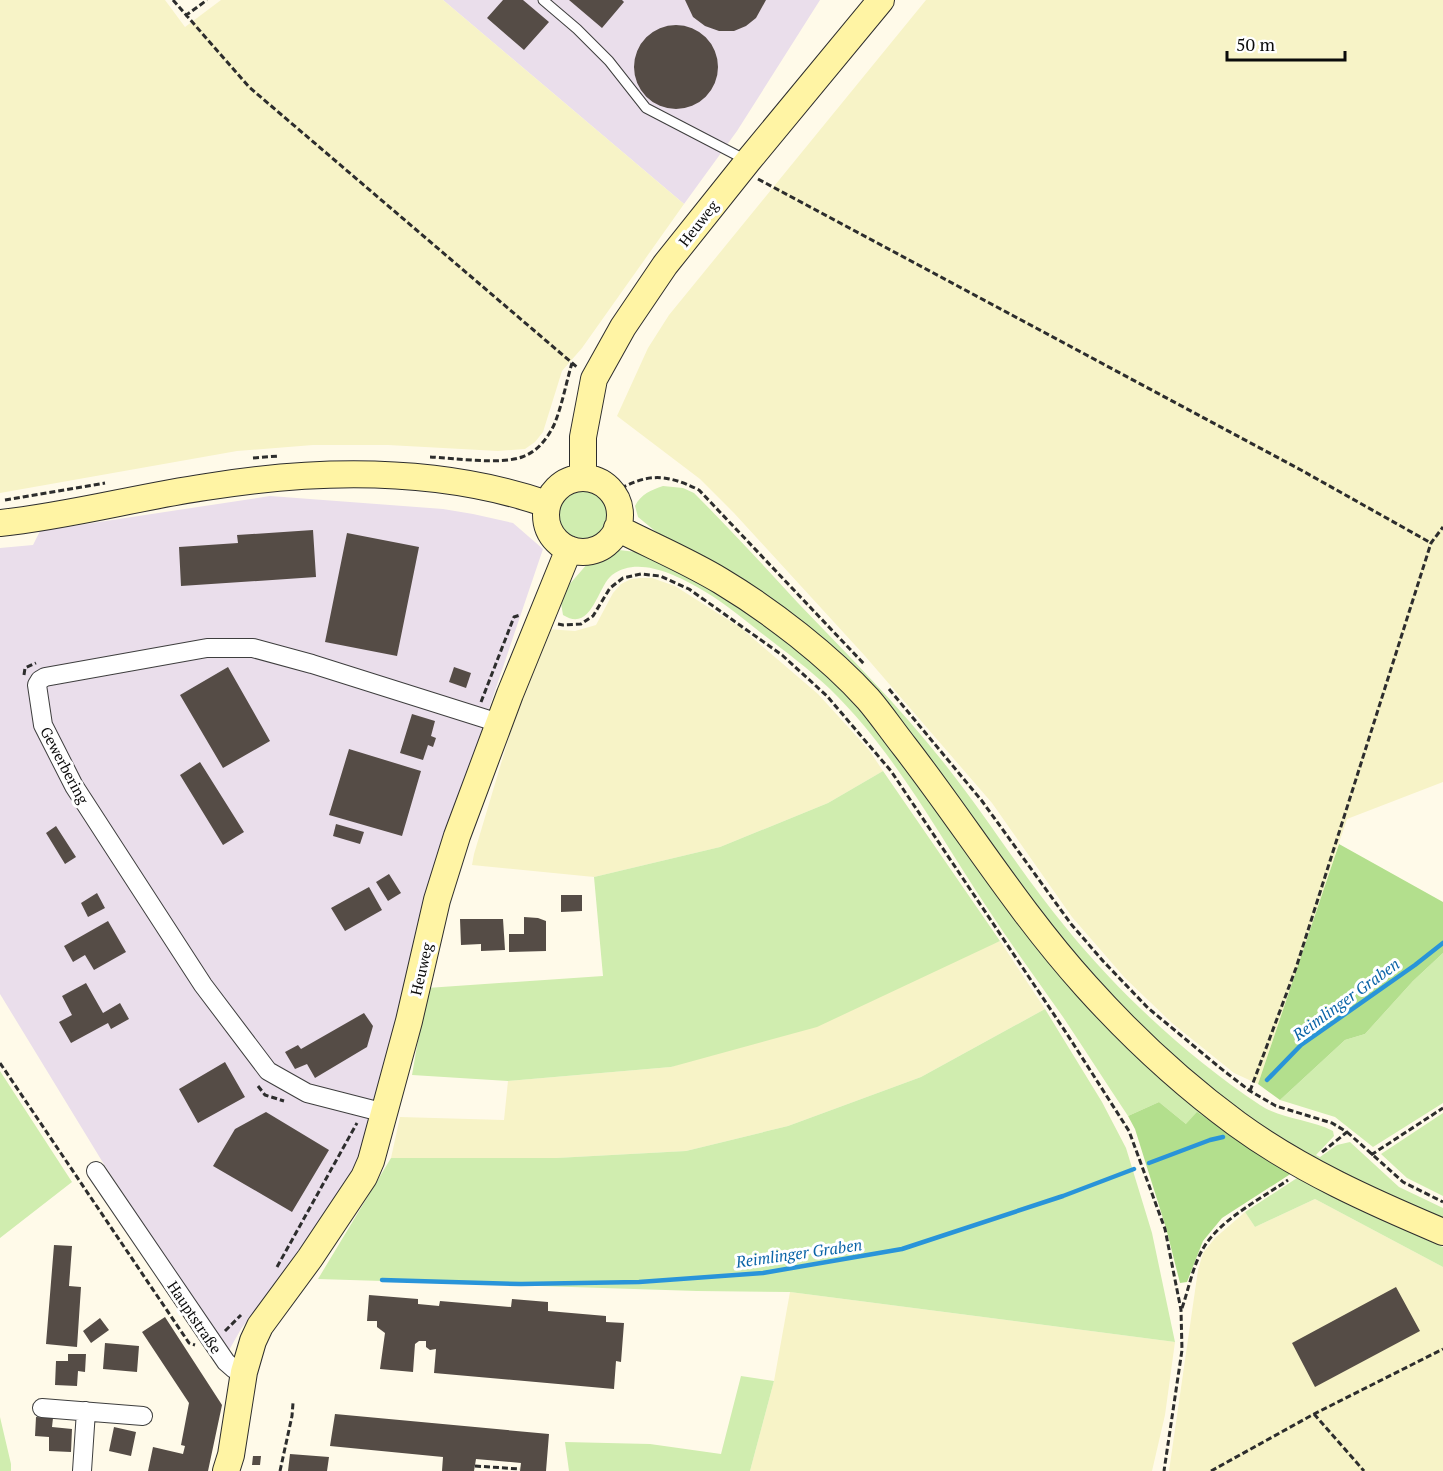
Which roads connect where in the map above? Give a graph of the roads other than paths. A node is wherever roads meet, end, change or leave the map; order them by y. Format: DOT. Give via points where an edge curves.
graph roads {
  1 [pos="543,0"];
  2 [pos="881,0"];
  3 [pos="744,165"];
  4 [pos="583,477"];
  5 [pos="547,504"];
  6 [pos="0,523"];
  7 [pos="618,528"];
  8 [pos="569,549"];
  9 [pos="499,723"];
  10 [pos="385,1113"];
  11 [pos="96,1171"];
  12 [pos="1443,1232"];
  13 [pos="244,1372"];
  14 [pos="42,1408"];
  15 [pos="86,1411"];
  16 [pos="143,1416"];
  17 [pos="82,1471"];
  18 [pos="226,1471"];
  1 -- 3 [label="lane" via="609,61 646,108"];
  2 -- 3 [label="main road, Heuweg"];
  3 -- 4 [label="main road, Heuweg" via="665,265 622,327 594,379 583,437"];
  4 -- 5 [label="main road" via="561,485"];
  4 -- 7 [label="main road" via="594,479 613,493 620,510"];
  5 -- 6 [label="main road" via="470,485 410,477 346,475 206,487"];
  5 -- 8 [label="main road" via="547,525 552,535"];
  7 -- 8 [label="main road" via="603,546 592,550"];
  7 -- 12 [label="main road" via="721,581 774,617 867,699 1040,932 1118,1020 1179,1076 1238,1124 1304,1166"];
  8 -- 9 [label="main road, Heuweg"];
  9 -- 10 [label="main road, Heuweg" via="437,900"];
  9 -- 10 [label="street, Gewerbering" via="253,648 207,648 45,677 37,685 43,725 74,786 203,985 268,1071 307,1093"];
  10 -- 13 [label="main road, Heuweg" via="364,1177 260,1326"];
  11 -- 13 [label="street, Hauptstraße" via="212,1343 226,1362"];
  13 -- 18 [label="main road"];
  14 -- 15 [label="street"];
  15 -- 16 [label="street"];
  15 -- 17 [label="street"];
}
